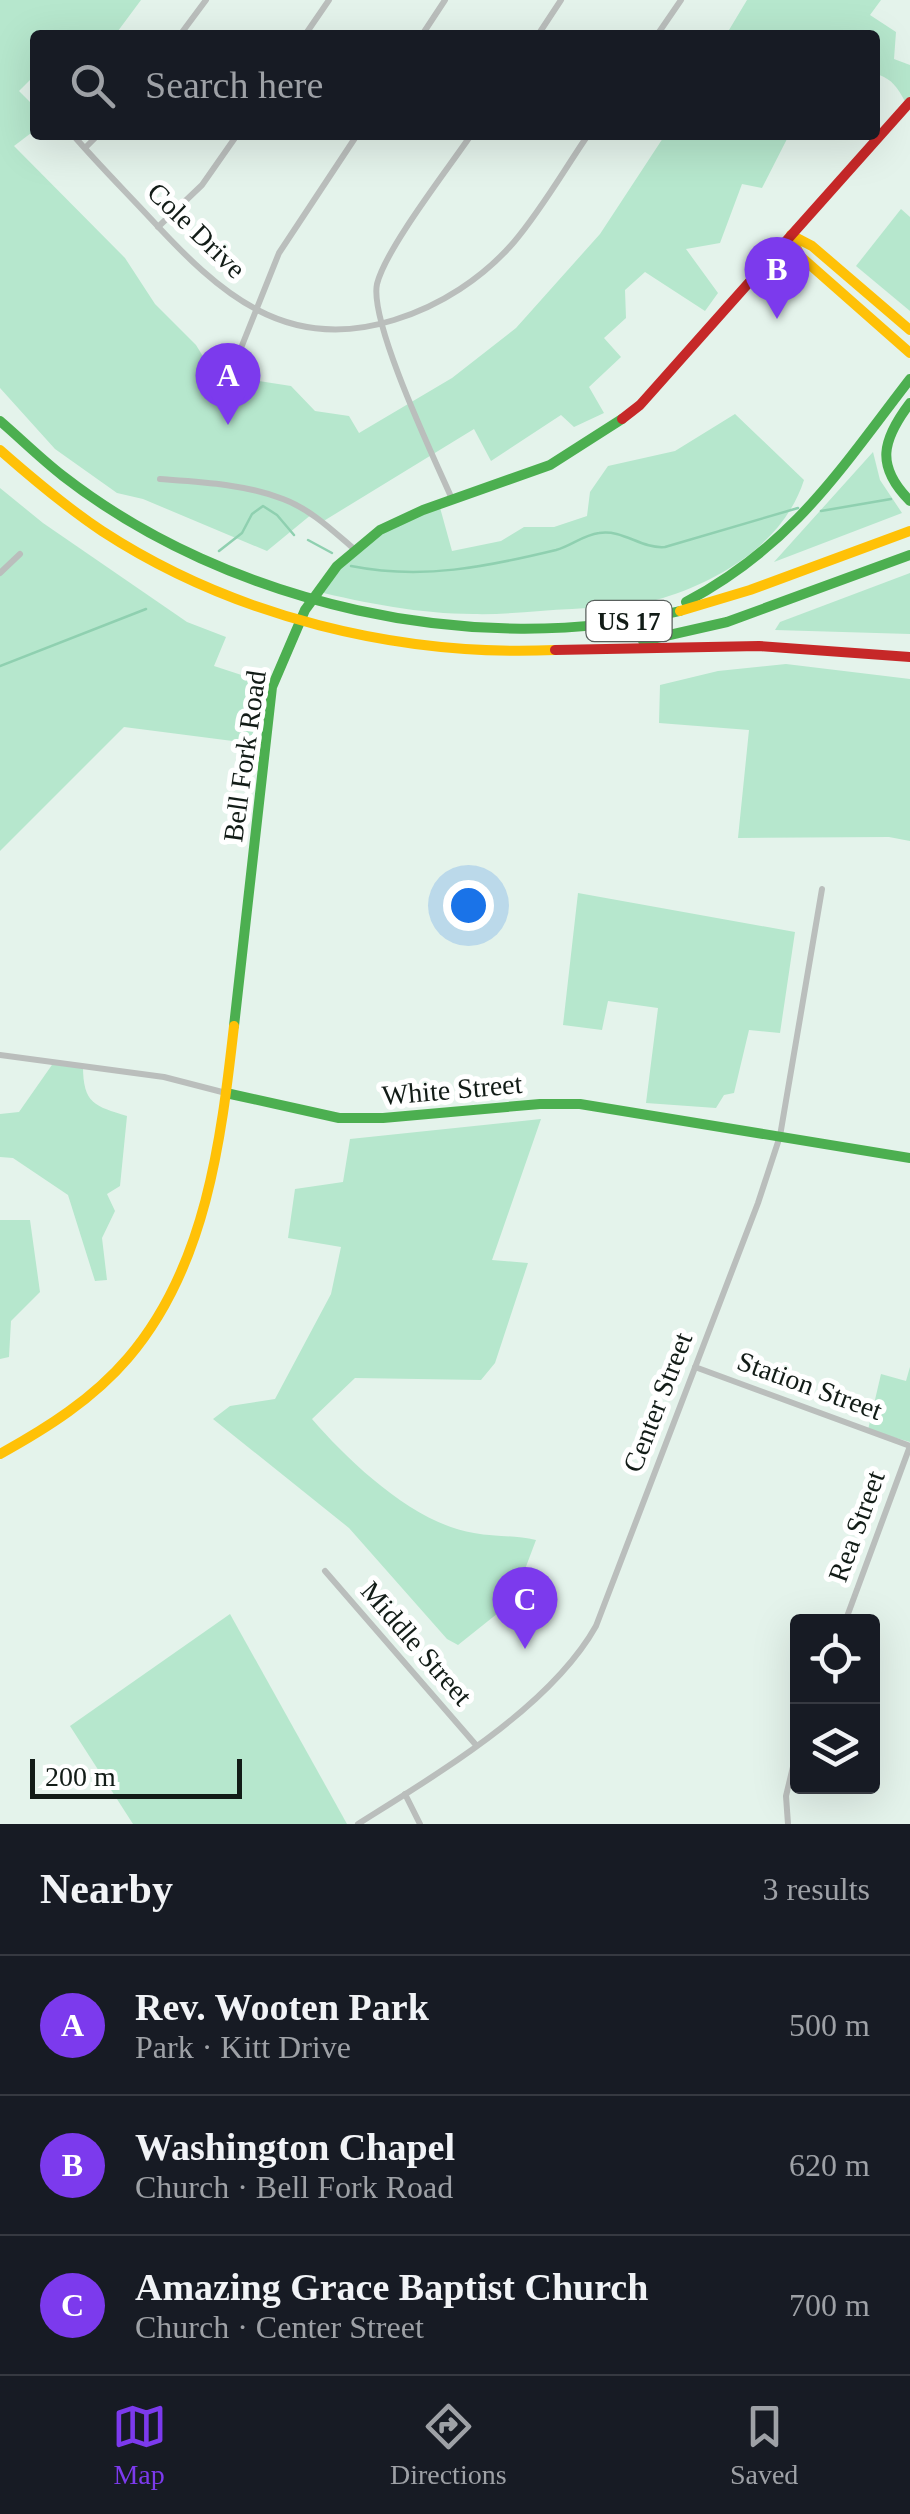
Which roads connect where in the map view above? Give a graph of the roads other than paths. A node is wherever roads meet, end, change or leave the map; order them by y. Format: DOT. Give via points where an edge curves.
graph roads {
  1 [pos="206,0"];
  2 [pos="330,0"];
  3 [pos="446,0"];
  4 [pos="561,0"];
  5 [pos="680,0"];
  6 [pos="184,30"];
  7 [pos="309,30"];
  8 [pos="425,30"];
  9 [pos="541,30"];
  10 [pos="660,30"];
  11 [pos="910,102"];
  12 [pos="880,136"];
  13 [pos="78,140"];
  14 [pos="93,140"];
  15 [pos="234,140"];
  16 [pos="353,140"];
  17 [pos="468,140"];
  18 [pos="585,140"];
  19 [pos="876,140"];
  20 [pos="85,148"];
  21 [pos="158,227"];
  22 [pos="791,235"];
  23 [pos="256,310"];
  24 [pos="380,325"];
  25 [pos="910,330"];
  26 [pos="910,353"];
  27 [pos="228,378"];
  28 [pos="910,379"];
  29 [pos="910,402"];
  30 [pos="0,421"];
  31 [pos="0,450"];
  32 [pos="160,479"];
  33 [pos="452,499"];
  34 [pos="910,501"];
  35 [pos="910,532"];
  36 [pos="353,548"];
  37 [pos="20,554"];
  38 [pos="910,555"];
  39 [pos="0,573"];
  40 [pos="650,618"];
  41 [pos="609,647"];
  42 [pos="910,657"];
  43 [pos="822,889"];
  44 [pos="0,1055"];
  45 [pos="226,1093"];
  46 [pos="780,1136"];
  47 [pos="910,1158"];
  48 [pos="695,1367"];
  49 [pos="910,1446"];
  50 [pos="0,1454"];
  51 [pos="325,1572"];
  52 [pos="848,1614"];
  53 [pos="476,1745"];
  54 [pos="790,1779"];
  55 [pos="404,1794"];
  56 [pos="358,1824"];
  57 [pos="420,1824"];
  58 [pos="788,1824"];
  1 -- 6 [label="street"];
  2 -- 7 [label="street"];
  3 -- 8 [label="street"];
  4 -- 9 [label="street"];
  5 -- 10 [label="street"];
  11 -- 12 [label="main road, Bell Fork Road"];
  13 -- 20 [label="street, Cole Drive"];
  14 -- 20 [label="street"];
  15 -- 21 [label="street" via="202,185"];
  16 -- 23 [label="street" via="279,253"];
  17 -- 24 [label="street" via="390,256 377,286"];
  18 -- 24 [label="street, Cole Drive" via="513,243 444,300"];
  19 -- 22 [label="main road, Bell Fork Road"];
  20 -- 21 [label="street, Cole Drive"];
  21 -- 23 [label="street, Cole Drive" via="207,278"];
  22 -- 25 [label="main road"];
  22 -- 26 [label="main road" via="800,256"];
  22 -- 33 [label="main road, Bell Fork Road" via="640,405 548,466"];
  23 -- 24 [label="street, Cole Drive" via="302,327"];
  23 -- 27 [label="street"];
  24 -- 33 [label="street"];
  28 -- 40 [label="main road" via="782,539 722,584"];
  29 -- 34 [label="main road" via="886,440 886,458 892,481"];
  30 -- 40 [label="main road, US 17" via="116,511 278,589 336,606 466,626 530,629"];
  31 -- 41 [label="main road, US 17" via="137,552 265,606 390,640 458,650"];
  32 -- 36 [label="street" via="221,483 284,499"];
  33 -- 36 [label="main road, Bell Fork Road" via="400,518"];
  35 -- 40 [label="main road, US 17"];
  36 -- 45 [label="main road, Bell Fork Road" via="314,590 272,687"];
  37 -- 39 [label="street"];
  38 -- 41 [label="main road, US 17" via="727,622"];
  41 -- 42 [label="main road" via="785,645"];
  43 -- 46 [label="street, Center Street"];
  44 -- 45 [label="street, White Street" via="164,1077"];
  45 -- 46 [label="main road, White Street" via="340,1118 580,1104"];
  45 -- 50 [label="main road, Bell Fork Road" via="202,1219 156,1320 92,1395"];
  46 -- 47 [label="main road, White Street"];
  46 -- 48 [label="street, Center Street"];
  48 -- 49 [label="street, Station Street"];
  48 -- 53 [label="street, Center Street" via="580,1654"];
  49 -- 52 [label="street, Rea Street"];
  51 -- 53 [label="street, Middle Street"];
  53 -- 55 [label="street, Center Street"];
  54 -- 58 [label="street"];
  55 -- 56 [label="street, Center Street"];
  55 -- 57 [label="street"];
}
